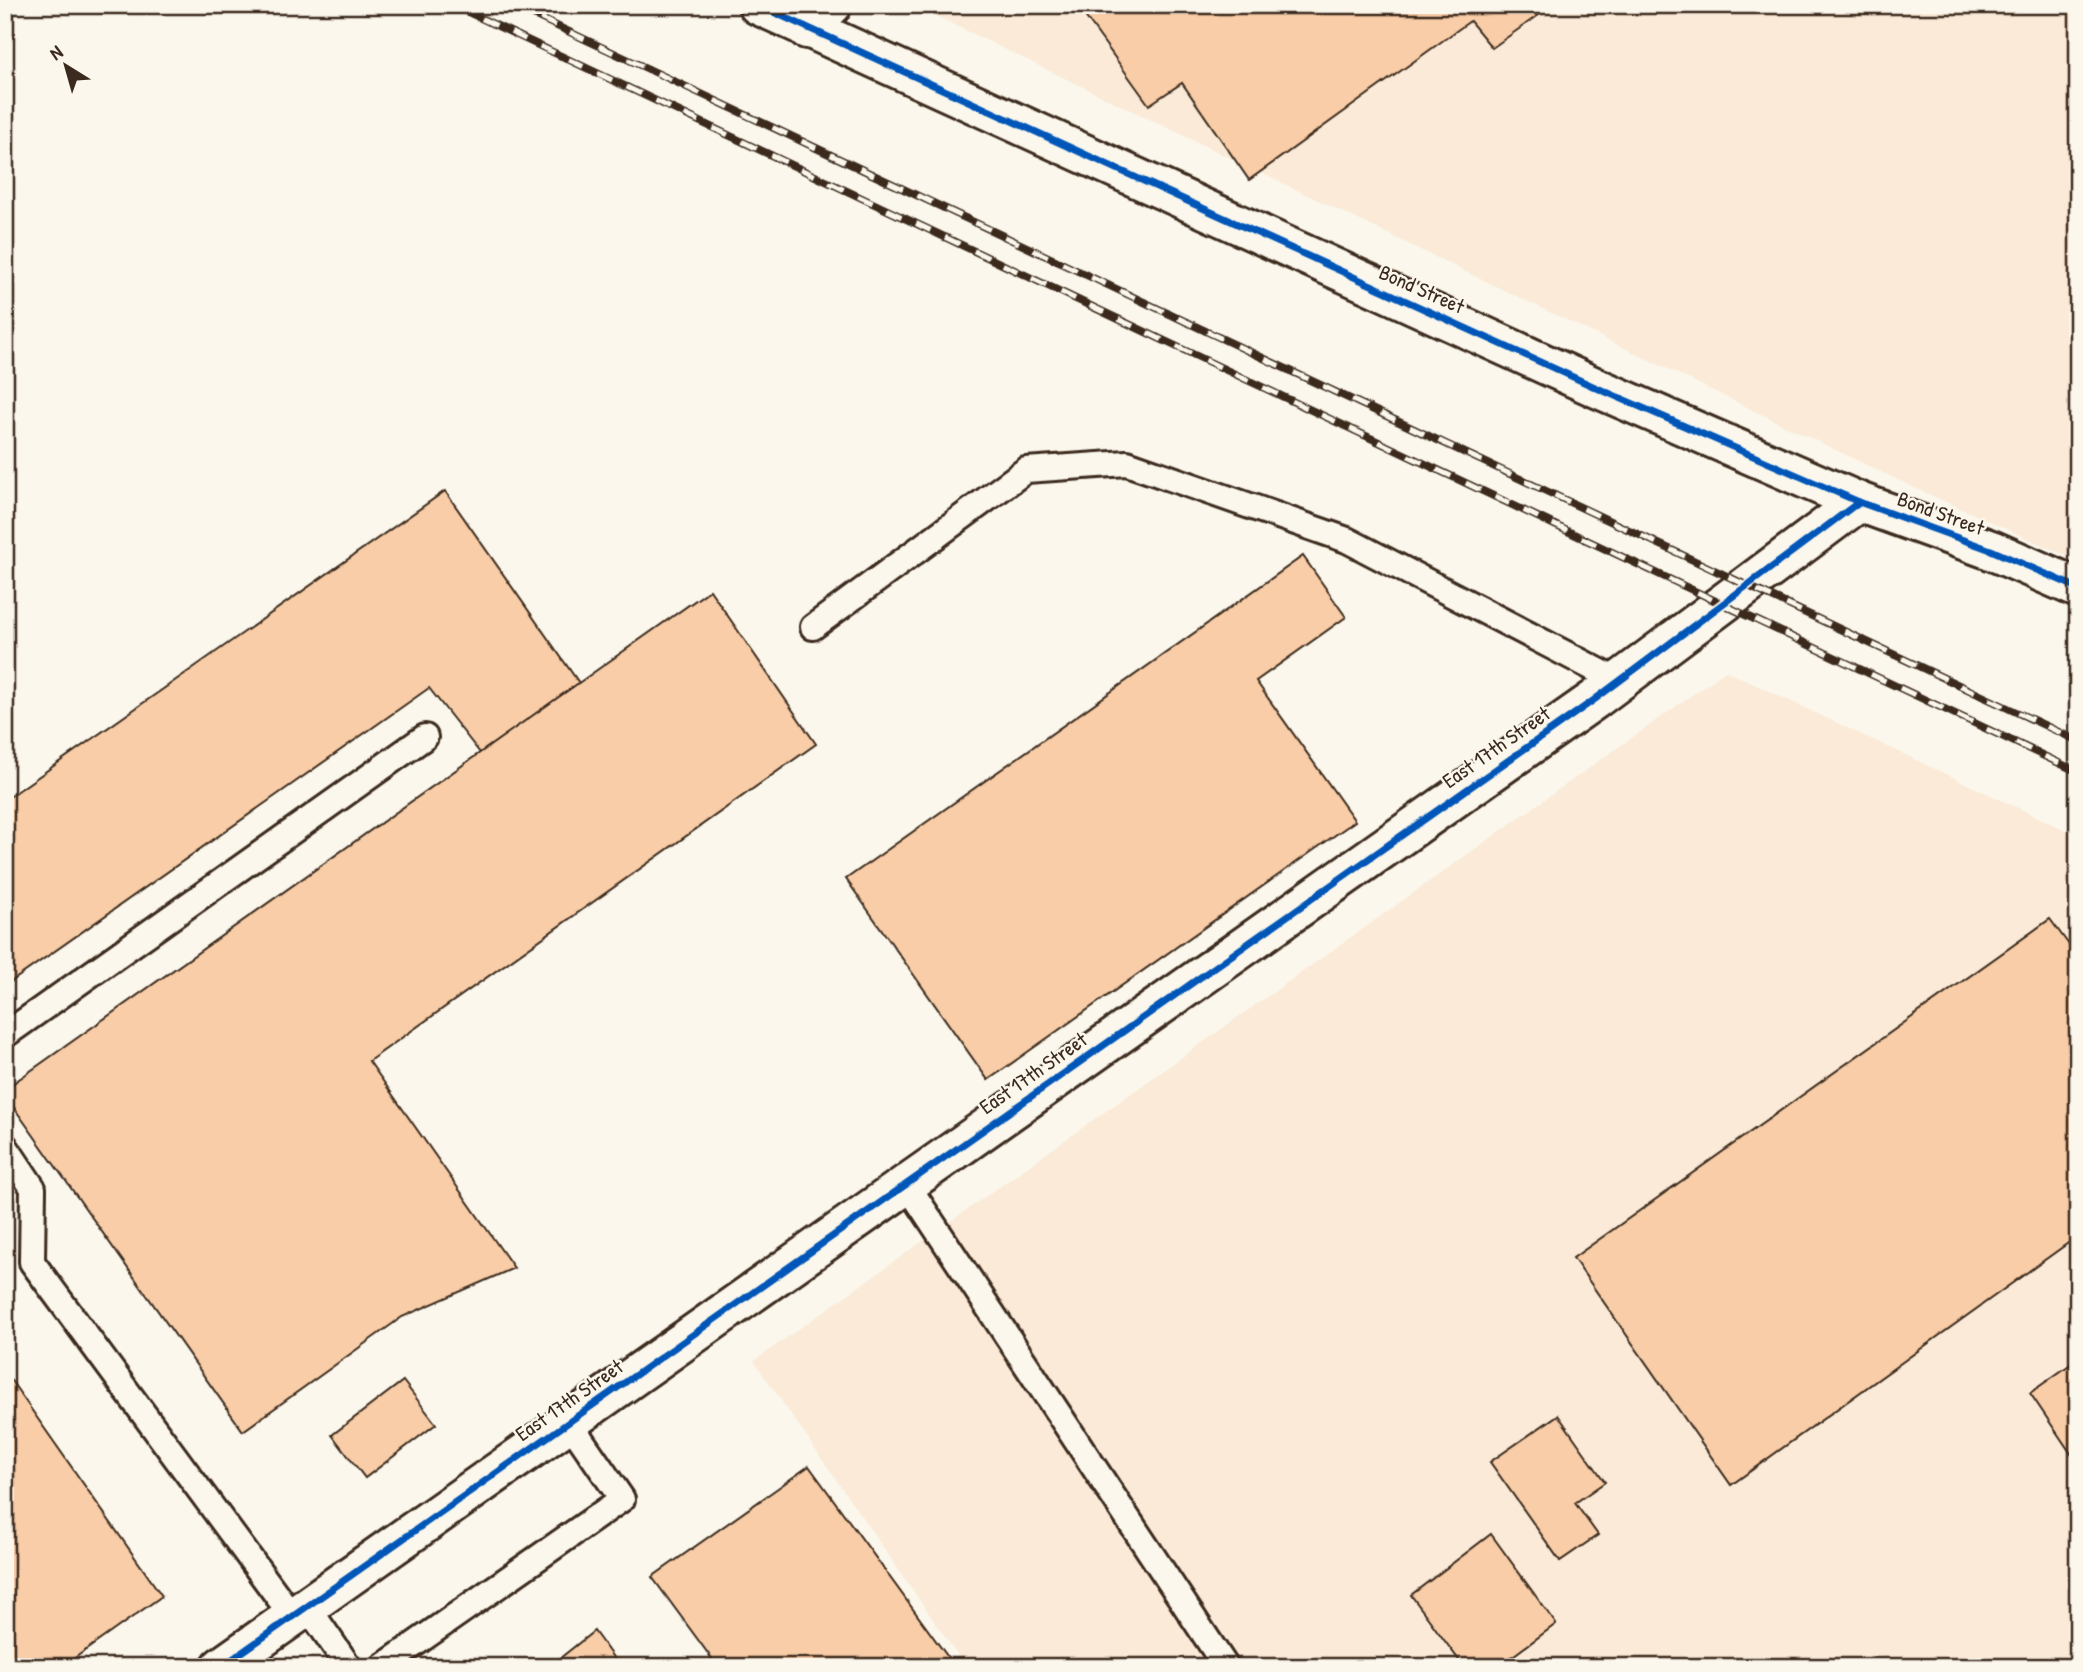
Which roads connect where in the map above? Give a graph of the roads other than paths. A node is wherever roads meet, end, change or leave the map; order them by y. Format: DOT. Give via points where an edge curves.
graph roads {
  1 [pos="758,5"];
  2 [pos="820,17"];
  3 [pos="1859,502"];
  4 [pos="2074,578"];
  5 [pos="813,627"];
  6 [pos="1619,682"];
  7 [pos="425,737"];
  8 [pos="5,1035"];
  9 [pos="5,1146"];
  10 [pos="906,1183"];
  11 [pos="569,1422"];
  12 [pos="300,1611"];
  13 [pos="222,1667"];
  14 [pos="349,1667"];
  15 [pos="382,1667"];
  16 [pos="1226,1667"];
  1 -- 2 [label="street, Bond Street"];
  2 -- 3 [label="street, Bond Street" via="1597,388"];
  3 -- 4 [label="street, Bond Street"];
  3 -- 6 [label="street, East 17th Street"];
  5 -- 6 [label="lane" via="1026,470 1127,463 1347,540"];
  6 -- 10 [label="street, East 17th Street"];
  7 -- 8 [label="lane"];
  9 -- 12 [label="lane" via="33,1188 32,1262"];
  10 -- 11 [label="street, East 17th Street"];
  10 -- 16 [label="lane"];
  11 -- 12 [label="street, East 17th Street"];
  11 -- 15 [label="lane" via="622,1499"];
  12 -- 13 [label="street, East 17th Street"];
  12 -- 14 [label="lane"];
}
